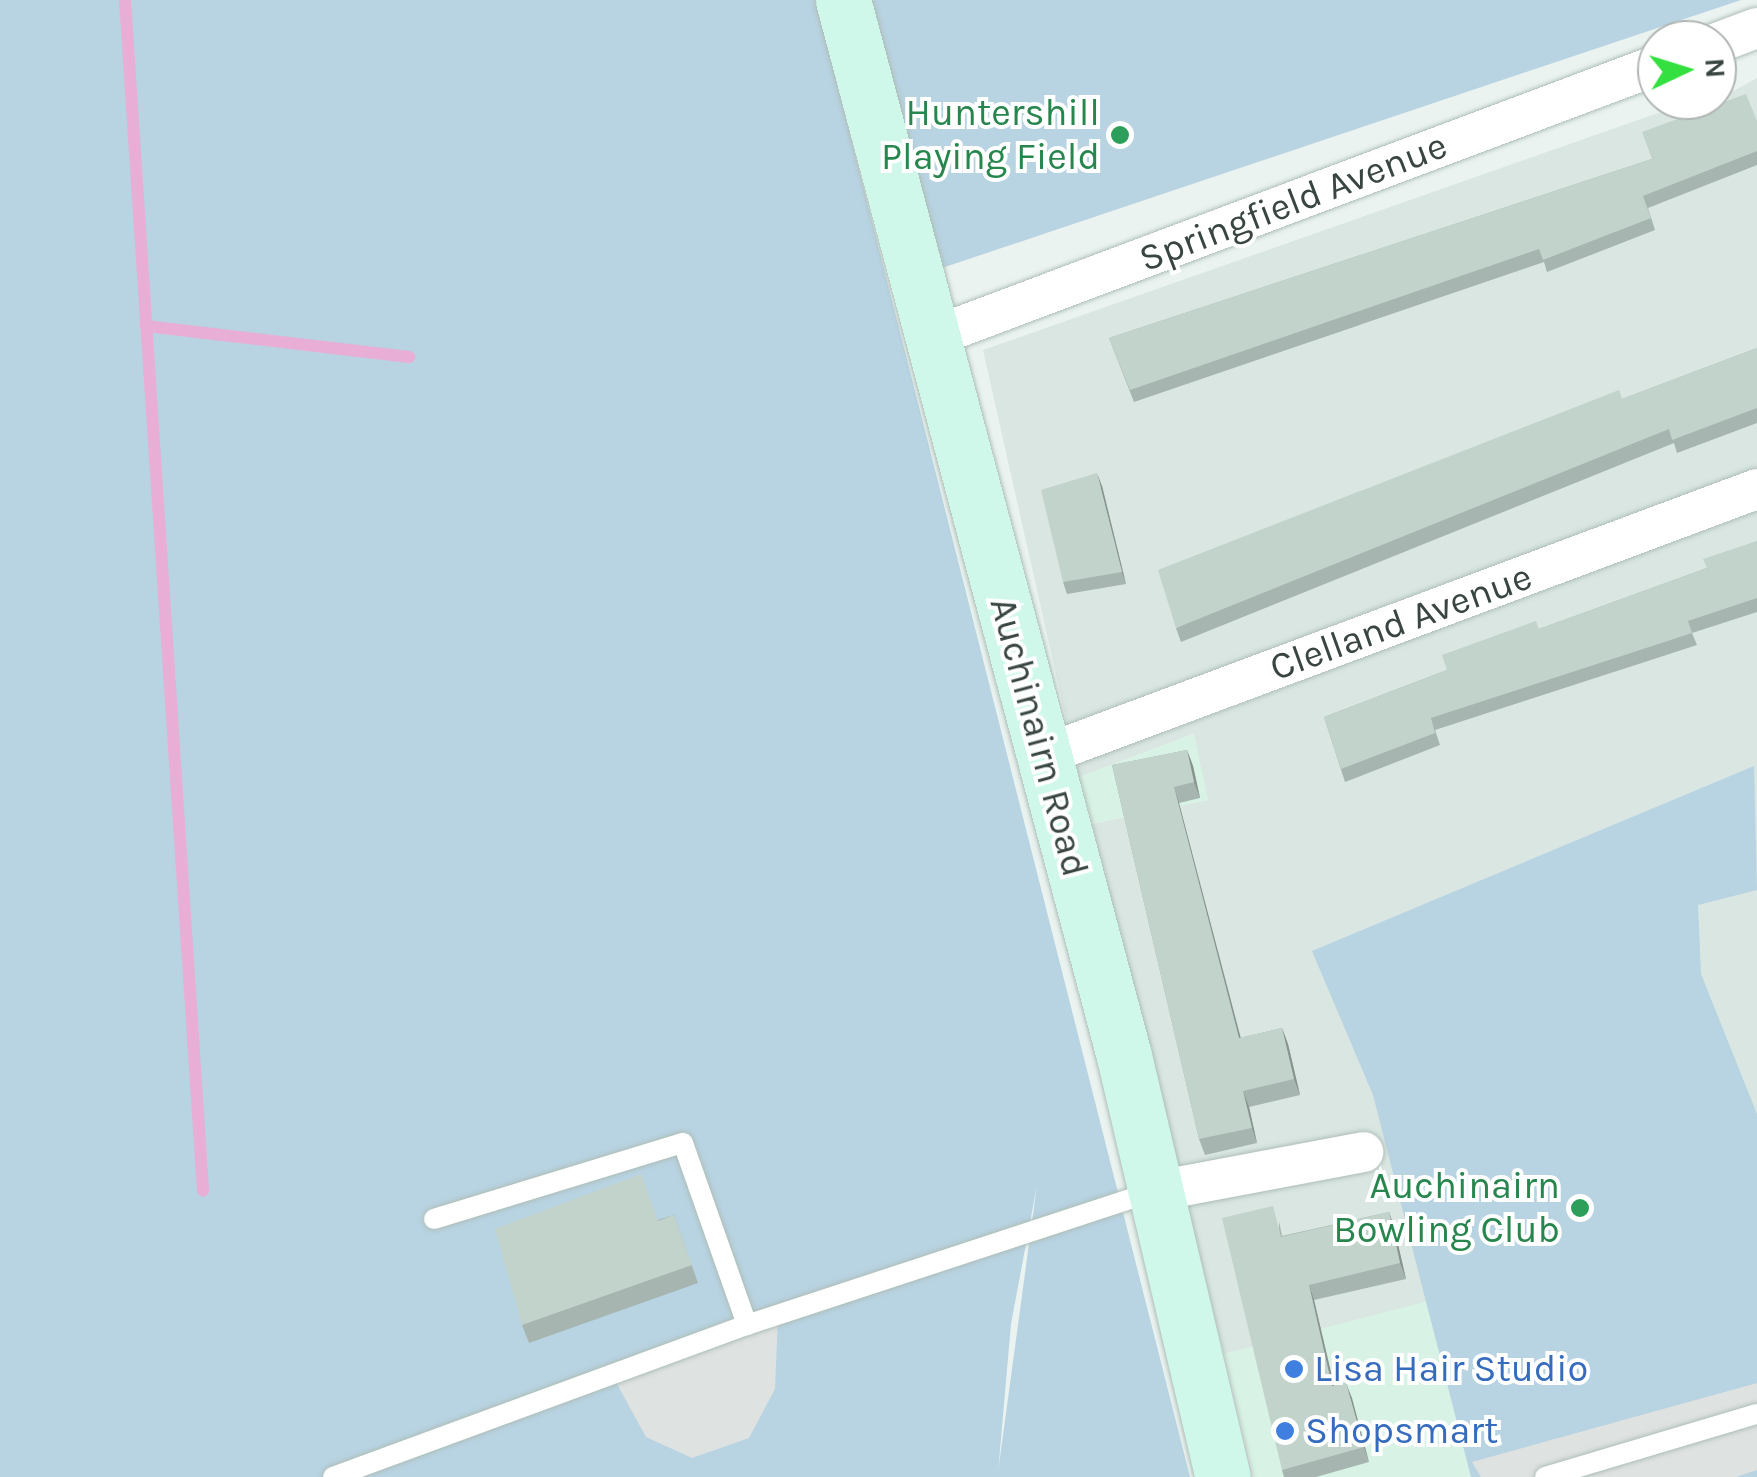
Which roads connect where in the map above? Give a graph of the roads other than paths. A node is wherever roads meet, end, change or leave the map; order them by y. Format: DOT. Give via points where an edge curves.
graph roads {
  1 [pos="843,0"];
  2 [pos="1637,73"];
  3 [pos="930,338"];
  4 [pos="1757,489"];
  5 [pos="1044,754"];
  6 [pos="1364,1152"];
  7 [pos="1156,1191"];
  8 [pos="434,1219"];
  9 [pos="748,1326"];
  10 [pos="1757,1414"];
  11 [pos="332,1477"];
  12 [pos="1223,1477"];
  13 [pos="1545,1477"];
  1 -- 3 [label="main road, Auchinairn Road"];
  2 -- 3 [label="street, Springfield Avenue"];
  3 -- 5 [label="main road, Auchinairn Road"];
  4 -- 5 [label="street, Clelland Avenue"];
  5 -- 7 [label="main road, Auchinairn Road"];
  6 -- 7 [label="street"];
  7 -- 9 [label="lane"];
  7 -- 12 [label="main road, Auchinairn Road"];
  8 -- 9 [label="lane" via="683,1143"];
  9 -- 11 [label="lane"];
  10 -- 13 [label="lane"];
}
